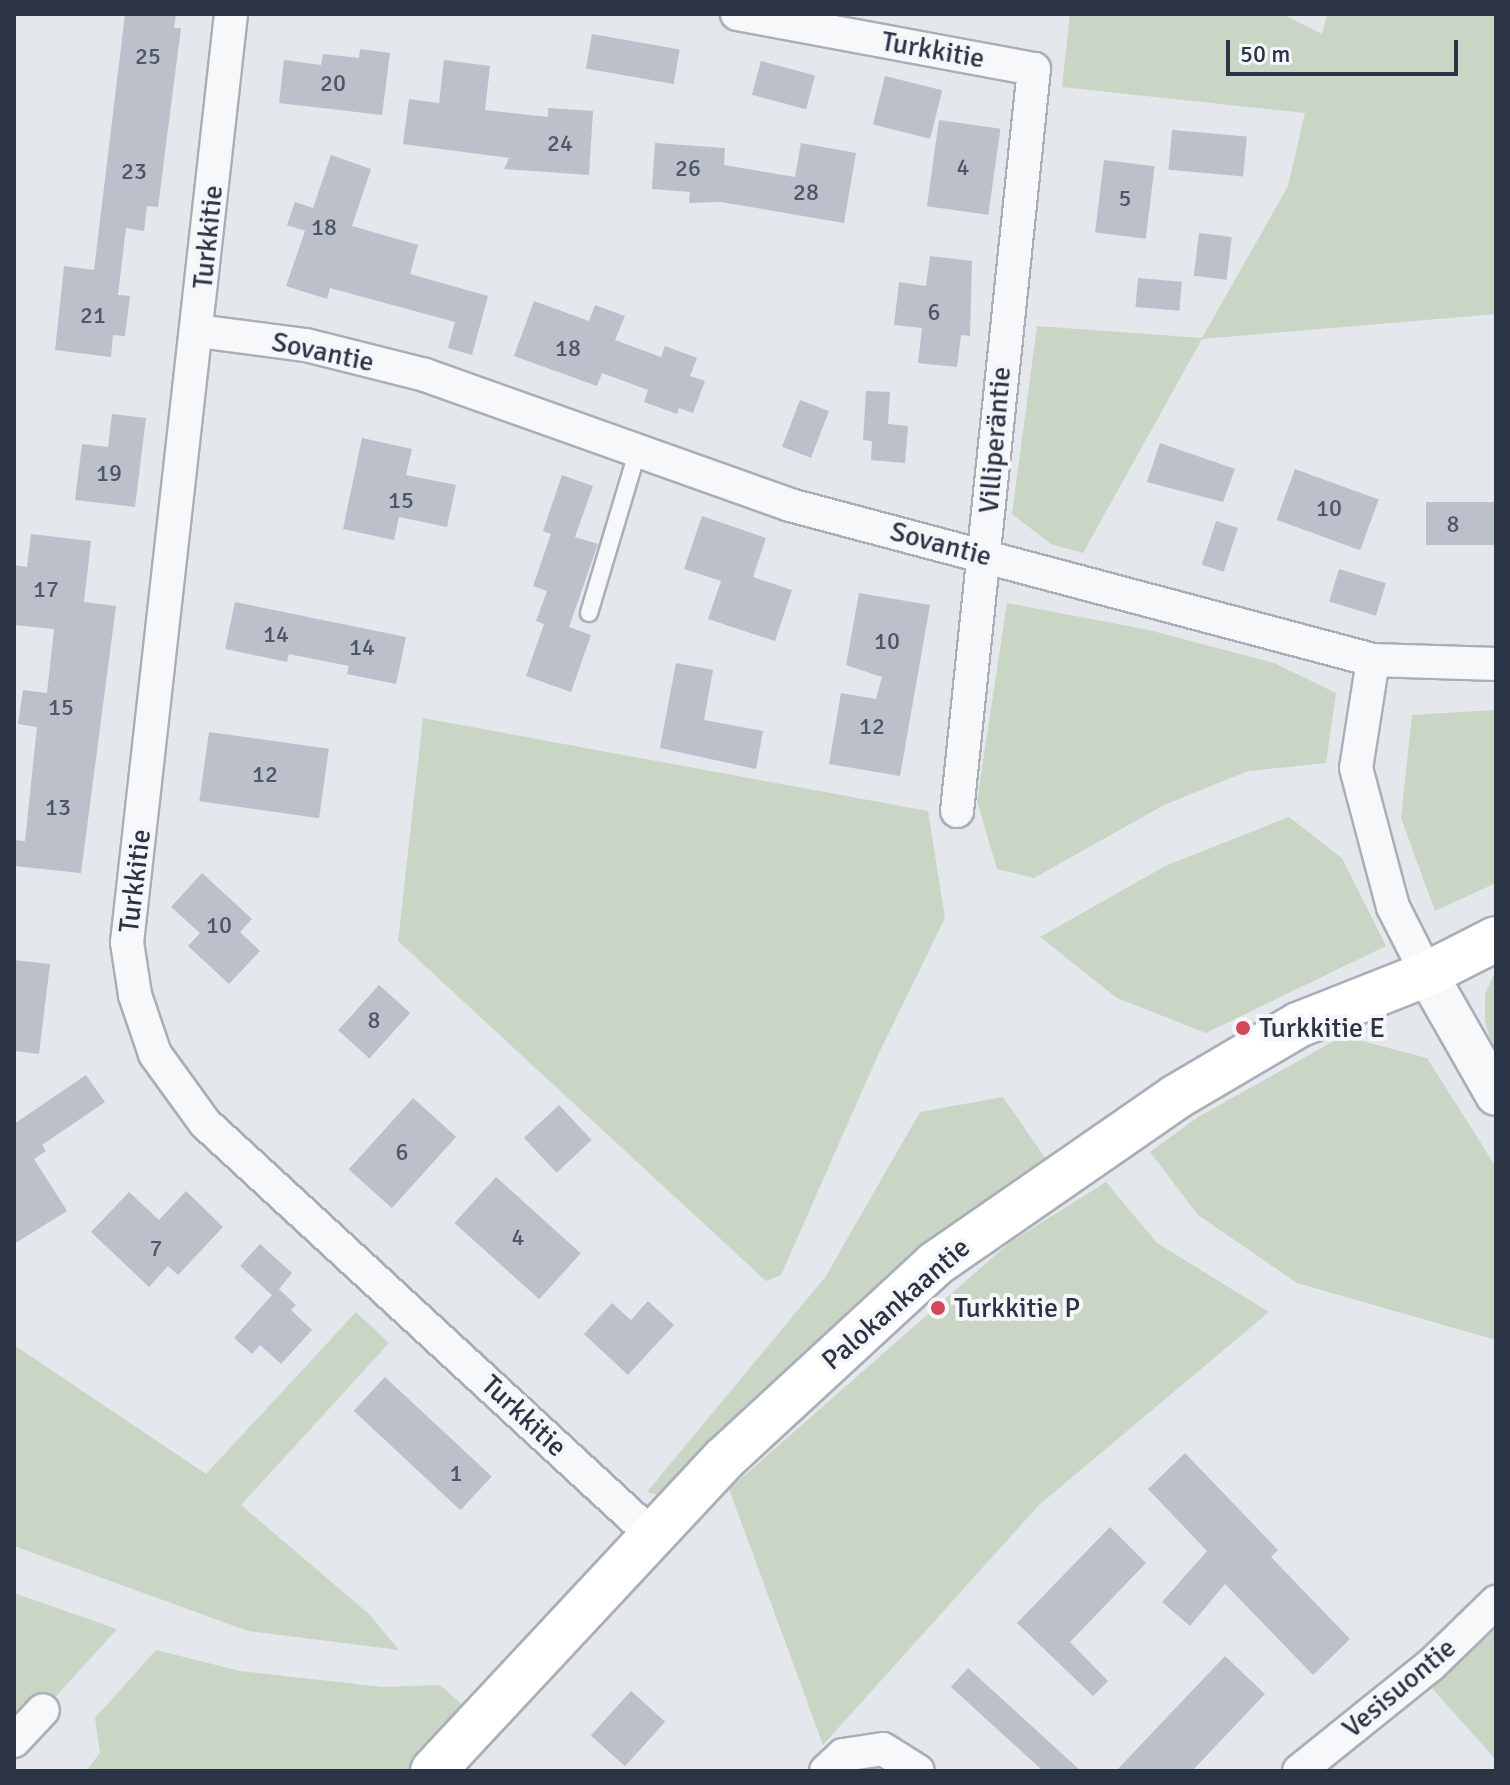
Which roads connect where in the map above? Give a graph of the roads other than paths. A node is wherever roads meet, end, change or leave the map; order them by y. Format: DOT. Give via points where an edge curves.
graph roads {
  1 [pos="231,14"];
  2 [pos="737,14"];
  3 [pos="1034,69"];
  4 [pos="198,331"];
  5 [pos="637,453"];
  6 [pos="987,556"];
  7 [pos="589,613"];
  8 [pos="1373,660"];
  9 [pos="1496,664"];
  10 [pos="957,811"];
  11 [pos="1496,939"];
  12 [pos="1427,974"];
  13 [pos="1496,1095"];
  14 [pos="653,1536"];
  15 [pos="1496,1602"];
  16 [pos="43,1710"];
  17 [pos="14,1741"];
  18 [pos="433,1771"];
  19 [pos="826,1771"];
  20 [pos="918,1771"];
  21 [pos="1299,1771"];
  1 -- 4 [label="street, Turkkitie"];
  2 -- 3 [label="street, Turkkitie"];
  3 -- 6 [label="street, Villiperäntie" via="990,474"];
  4 -- 5 [label="street, Sovantie" via="306,345 425,375"];
  4 -- 14 [label="street, Turkkitie" via="127,942 135,995 155,1054 205,1123"];
  5 -- 6 [label="street, Sovantie" via="790,505"];
  5 -- 7 [label="lane"];
  6 -- 8 [label="street, Sovantie"];
  6 -- 10 [label="street, Villiperäntie"];
  8 -- 9 [label="street, Sovantie"];
  8 -- 12 [label="street" via="1356,768 1393,907"];
  11 -- 12 [label="main road, Palokankaantie"];
  12 -- 13 [label="street"];
  12 -- 14 [label="main road, Palokankaantie" via="1271,1041 1176,1097 935,1264 724,1459"];
  14 -- 18 [label="main road, Palokankaantie"];
  15 -- 21 [label="street, Vesisuontie" via="1431,1665"];
  16 -- 17 [label="street"];
  19 -- 20 [label="street" via="843,1755 883,1749"];
}
